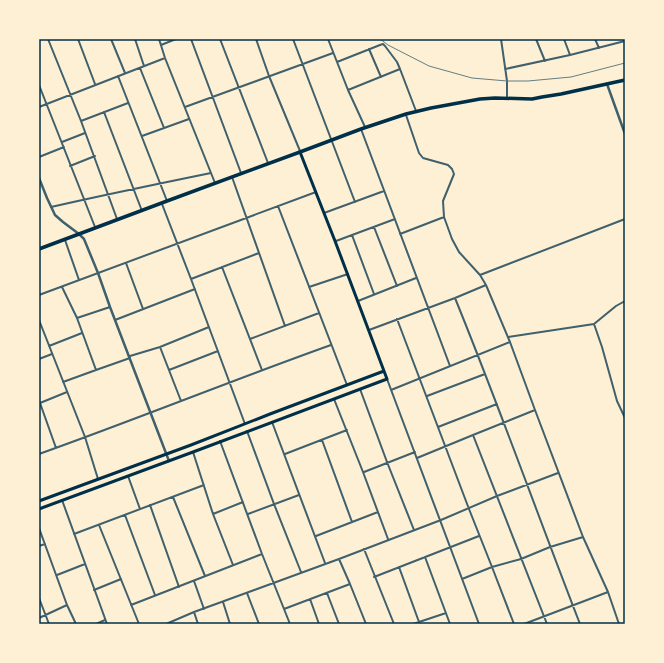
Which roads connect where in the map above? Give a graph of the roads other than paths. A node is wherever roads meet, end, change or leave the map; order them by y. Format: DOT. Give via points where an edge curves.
graph roads {
  1 [pos="48,39"];
  2 [pos="78,39"];
  3 [pos="111,39"];
  4 [pos="135,39"];
  5 [pos="159,39"];
  6 [pos="176,39"];
  7 [pos="191,39"];
  8 [pos="220,39"];
  9 [pos="256,39"];
  10 [pos="293,39"];
  11 [pos="328,39"];
  12 [pos="500,39"];
  13 [pos="536,39"];
  14 [pos="564,39"];
  15 [pos="595,39"];
  16 [pos="625,41"];
  17 [pos="161,45"];
  18 [pos="599,48"];
  19 [pos="369,49"];
  20 [pos="333,53"];
  21 [pos="570,55"];
  22 [pos="165,58"];
  23 [pos="545,61"];
  24 [pos="337,62"];
  25 [pos="303,64"];
  26 [pos="144,66"];
  27 [pos="140,68"];
  28 [pos="400,69"];
  29 [pos="505,69"];
  30 [pos="124,74"];
  31 [pos="118,76"];
  32 [pos="269,76"];
  33 [pos="381,77"];
  34 [pos="625,80"];
  35 [pos="95,84"];
  36 [pos="607,84"];
  37 [pos="39,85"];
  38 [pos="239,87"];
  39 [pos="348,90"];
  40 [pos="70,94"];
  41 [pos="213,97"];
  42 [pos="507,99"];
  43 [pos="128,103"];
  44 [pos="46,104"];
  45 [pos="39,107"];
  46 [pos="185,107"];
  47 [pos="416,111"];
  48 [pos="104,112"];
  49 [pos="406,114"];
  50 [pos="189,119"];
  51 [pos="81,121"];
  52 [pos="164,128"];
  53 [pos="363,128"];
  54 [pos="85,133"];
  55 [pos="625,134"];
  56 [pos="142,136"];
  57 [pos="332,140"];
  58 [pos="62,142"];
  59 [pos="64,147"];
  60 [pos="300,152"];
  61 [pos="94,156"];
  62 [pos="39,157"];
  63 [pos="269,164"];
  64 [pos="70,166"];
  65 [pos="211,174"];
  66 [pos="242,174"];
  67 [pos="232,177"];
  68 [pos="39,178"];
  69 [pos="160,183"];
  70 [pos="215,183"];
  71 [pos="133,190"];
  72 [pos="384,191"];
  73 [pos="316,192"];
  74 [pos="109,194"];
  75 [pos="84,200"];
  76 [pos="167,201"];
  77 [pos="355,202"];
  78 [pos="162,203"];
  79 [pos="278,206"];
  80 [pos="51,207"];
  81 [pos="142,210"];
  82 [pos="324,213"];
  83 [pos="247,218"];
  84 [pos="444,218"];
  85 [pos="395,219"];
  86 [pos="625,219"];
  87 [pos="118,220"];
  88 [pos="374,227"];
  89 [pos="95,228"];
  90 [pos="79,234"];
  91 [pos="400,234"];
  92 [pos="352,235"];
  93 [pos="65,240"];
  94 [pos="335,241"];
  95 [pos="178,243"];
  96 [pos="39,249"];
  97 [pos="259,253"];
  98 [pos="126,263"];
  99 [pos="222,267"];
  100 [pos="98,273"];
  101 [pos="348,274"];
  102 [pos="480,275"];
  103 [pos="416,278"];
  104 [pos="191,279"];
  105 [pos="79,280"];
  106 [pos="486,285"];
  107 [pos="397,286"];
  108 [pos="62,287"];
  109 [pos="310,287"];
  110 [pos="195,289"];
  111 [pos="374,294"];
  112 [pos="39,295"];
  113 [pos="455,298"];
  114 [pos="358,301"];
  115 [pos="625,301"];
  116 [pos="110,306"];
  117 [pos="144,308"];
  118 [pos="428,309"];
  119 [pos="319,313"];
  120 [pos="76,318"];
  121 [pos="397,319"];
  122 [pos="39,320"];
  123 [pos="115,320"];
  124 [pos="594,324"];
  125 [pos="285,326"];
  126 [pos="209,327"];
  127 [pos="368,330"];
  128 [pos="82,333"];
  129 [pos="508,337"];
  130 [pos="250,339"];
  131 [pos="510,342"];
  132 [pos="331,345"];
  133 [pos="49,346"];
  134 [pos="160,347"];
  135 [pos="218,351"];
  136 [pos="52,354"];
  137 [pos="478,355"];
  138 [pos="130,357"];
  139 [pos="39,359"];
  140 [pos="450,366"];
  141 [pos="96,370"];
  142 [pos="168,370"];
  143 [pos="262,370"];
  144 [pos="384,371"];
  145 [pos="485,374"];
  146 [pos="420,378"];
  147 [pos="387,379"];
  148 [pos="63,382"];
  149 [pos="230,382"];
  150 [pos="347,385"];
  151 [pos="360,389"];
  152 [pos="391,390"];
  153 [pos="67,392"];
  154 [pos="427,396"];
  155 [pos="334,399"];
  156 [pos="181,401"];
  157 [pos="40,403"];
  158 [pos="497,404"];
  159 [pos="535,410"];
  160 [pos="150,413"];
  161 [pos="625,418"];
  162 [pos="272,422"];
  163 [pos="504,422"];
  164 [pos="245,424"];
  165 [pos="438,427"];
  166 [pos="347,430"];
  167 [pos="248,431"];
  168 [pos="473,434"];
  169 [pos="85,437"];
  170 [pos="322,440"];
  171 [pos="220,441"];
  172 [pos="446,446"];
  173 [pos="56,448"];
  174 [pos="193,452"];
  175 [pos="415,452"];
  176 [pos="39,454"];
  177 [pos="166,454"];
  178 [pos="285,454"];
  179 [pos="417,458"];
  180 [pos="169,461"];
  181 [pos="387,462"];
  182 [pos="364,472"];
  183 [pos="558,473"];
  184 [pos="128,476"];
  185 [pos="98,479"];
  186 [pos="204,485"];
  187 [pos="527,485"];
  188 [pos="299,495"];
  189 [pos="497,496"];
  190 [pos="173,497"];
  191 [pos="62,500"];
  192 [pos="39,501"];
  193 [pos="243,502"];
  194 [pos="274,504"];
  195 [pos="150,505"];
  196 [pos="468,508"];
  197 [pos="39,509"];
  198 [pos="140,509"];
  199 [pos="378,512"];
  200 [pos="213,514"];
  201 [pos="247,514"];
  202 [pos="125,515"];
  203 [pos="441,520"];
  204 [pos="352,522"];
  205 [pos="99,525"];
  206 [pos="39,528"];
  207 [pos="414,530"];
  208 [pos="74,534"];
  209 [pos="315,536"];
  210 [pos="479,536"];
  211 [pos="582,537"];
  212 [pos="388,539"];
  213 [pos="45,544"];
  214 [pos="39,546"];
  215 [pos="451,547"];
  216 [pos="550,547"];
  217 [pos="364,549"];
  218 [pos="262,554"];
  219 [pos="425,557"];
  220 [pos="521,558"];
  221 [pos="339,559"];
  222 [pos="84,564"];
  223 [pos="324,564"];
  224 [pos="233,565"];
  225 [pos="399,567"];
  226 [pos="492,567"];
  227 [pos="301,572"];
  228 [pos="57,575"];
  229 [pos="204,576"];
  230 [pos="374,577"];
  231 [pos="121,579"];
  232 [pos="462,579"];
  233 [pos="194,581"];
  234 [pos="273,582"];
  235 [pos="350,584"];
  236 [pos="179,587"];
  237 [pos="94,590"];
  238 [pos="608,592"];
  239 [pos="247,593"];
  240 [pos="327,593"];
  241 [pos="155,595"];
  242 [pos="39,598"];
  243 [pos="310,599"];
  244 [pos="222,602"];
  245 [pos="67,605"];
  246 [pos="131,605"];
  247 [pos="572,605"];
  248 [pos="204,609"];
  249 [pos="284,609"];
  250 [pos="194,612"];
  251 [pos="446,612"];
  252 [pos="45,615"];
  253 [pos="544,616"];
  254 [pos="39,618"];
  255 [pos="105,620"];
  256 [pos="419,622"];
  257 [pos="49,624"];
  258 [pos="76,624"];
  259 [pos="96,624"];
  260 [pos="107,624"];
  261 [pos="138,624"];
  262 [pos="166,624"];
  263 [pos="198,624"];
  264 [pos="230,624"];
  265 [pos="259,624"];
  266 [pos="290,624"];
  267 [pos="319,624"];
  268 [pos="339,624"];
  269 [pos="366,624"];
  270 [pos="394,624"];
  271 [pos="413,624"];
  272 [pos="450,624"];
  273 [pos="479,624"];
  274 [pos="514,624"];
  275 [pos="524,624"];
  276 [pos="547,624"];
  277 [pos="580,624"];
  278 [pos="619,624"];
  1 -- 40 [label="street"];
  2 -- 35 [label="street"];
  3 -- 30 [label="street"];
  4 -- 26 [label="street"];
  5 -- 17 [label="street"];
  6 -- 17 [label="street"];
  7 -- 41 [label="street"];
  8 -- 38 [label="street"];
  9 -- 32 [label="street"];
  10 -- 25 [label="street"];
  11 -- 20 [label="street"];
  12 -- 29 [label="street"];
  13 -- 23 [label="street"];
  14 -- 21 [label="street"];
  15 -- 18 [label="street"];
  16 -- 18 [label="street"];
  17 -- 22 [label="street"];
  18 -- 21 [label="street"];
  19 -- 24 [label="street"];
  19 -- 28 [label="street" via="383,44"];
  19 -- 33 [label="street"];
  20 -- 24 [label="street"];
  20 -- 25 [label="street"];
  21 -- 23 [label="street"];
  22 -- 26 [label="street"];
  22 -- 46 [label="street"];
  23 -- 29 [label="street"];
  24 -- 39 [label="street"];
  25 -- 32 [label="street"];
  25 -- 57 [label="street"];
  26 -- 27 [label="street"];
  27 -- 30 [label="street"];
  27 -- 52 [label="street"];
  28 -- 33 [label="street"];
  28 -- 47 [label="street"];
  29 -- 42 [label="street"];
  30 -- 31 [label="street"];
  31 -- 35 [label="street"];
  31 -- 43 [label="street"];
  32 -- 38 [label="street"];
  32 -- 60 [label="street"];
  33 -- 39 [label="street"];
  34 -- 36 [label="main road"];
  35 -- 40 [label="street"];
  36 -- 42 [label="main road" via="548,96"];
  36 -- 55 [label="street"];
  37 -- 44 [label="street"];
  38 -- 41 [label="street"];
  38 -- 63 [label="street"];
  39 -- 53 [label="street"];
  40 -- 44 [label="street"];
  40 -- 51 [label="street"];
  41 -- 46 [label="street"];
  41 -- 66 [label="street"];
  42 -- 47 [label="main road" via="495,98"];
  43 -- 48 [label="street"];
  43 -- 56 [label="street"];
  44 -- 45 [label="street"];
  44 -- 58 [label="street"];
  46 -- 50 [label="street"];
  47 -- 49 [label="main road"];
  48 -- 51 [label="street"];
  48 -- 71 [label="street"];
  49 -- 53 [label="main road"];
  49 -- 84 [label="street" via="420,155 448,165 454,174 443,201"];
  50 -- 52 [label="street"];
  50 -- 65 [label="street"];
  51 -- 54 [label="street"];
  52 -- 56 [label="street"];
  53 -- 57 [label="main road"];
  53 -- 72 [label="street"];
  54 -- 58 [label="street"];
  54 -- 61 [label="street"];
  56 -- 69 [label="street"];
  57 -- 60 [label="main road"];
  57 -- 77 [label="street"];
  58 -- 59 [label="street"];
  59 -- 62 [label="street"];
  59 -- 64 [label="street"];
  60 -- 63 [label="main road"];
  60 -- 73 [label="main road"];
  61 -- 64 [label="street"];
  61 -- 74 [label="street"];
  63 -- 66 [label="main road"];
  64 -- 75 [label="street"];
  65 -- 69 [label="street"];
  65 -- 70 [label="street"];
  66 -- 67 [label="main road"];
  67 -- 70 [label="main road"];
  67 -- 83 [label="street"];
  68 -- 80 [label="street"];
  69 -- 71 [label="street"];
  69 -- 76 [label="street"];
  70 -- 76 [label="main road"];
  71 -- 74 [label="street"];
  71 -- 81 [label="street"];
  72 -- 77 [label="street"];
  72 -- 85 [label="street"];
  73 -- 79 [label="street"];
  73 -- 82 [label="main road"];
  74 -- 75 [label="street"];
  74 -- 87 [label="street"];
  75 -- 80 [label="street"];
  75 -- 89 [label="street"];
  76 -- 78 [label="main road"];
  77 -- 82 [label="street"];
  78 -- 81 [label="main road"];
  78 -- 95 [label="street"];
  79 -- 83 [label="street"];
  79 -- 109 [label="street"];
  80 -- 90 [label="street" via="63,222"];
  81 -- 87 [label="main road"];
  82 -- 94 [label="main road"];
  83 -- 95 [label="street"];
  83 -- 97 [label="street"];
  84 -- 91 [label="street"];
  84 -- 102 [label="street" via="459,252"];
  85 -- 88 [label="street"];
  85 -- 91 [label="street"];
  86 -- 102 [label="street"];
  87 -- 89 [label="main road"];
  88 -- 92 [label="street"];
  88 -- 107 [label="street"];
  89 -- 90 [label="main road"];
  90 -- 93 [label="main road"];
  90 -- 100 [label="street" via="84,239"];
  91 -- 103 [label="street"];
  92 -- 94 [label="street"];
  92 -- 111 [label="street"];
  93 -- 96 [label="main road"];
  93 -- 105 [label="street"];
  94 -- 101 [label="main road"];
  95 -- 98 [label="street"];
  95 -- 104 [label="street"];
  97 -- 99 [label="street"];
  97 -- 125 [label="street"];
  98 -- 100 [label="street"];
  98 -- 117 [label="street"];
  99 -- 104 [label="street"];
  99 -- 130 [label="street"];
  100 -- 105 [label="street"];
  100 -- 116 [label="street"];
  101 -- 109 [label="street"];
  101 -- 114 [label="main road"];
  102 -- 106 [label="street"];
  103 -- 107 [label="street"];
  103 -- 118 [label="street"];
  104 -- 110 [label="street"];
  105 -- 108 [label="street"];
  106 -- 113 [label="street"];
  106 -- 129 [label="street"];
  107 -- 111 [label="street"];
  108 -- 112 [label="street"];
  108 -- 120 [label="street"];
  109 -- 119 [label="street"];
  110 -- 117 [label="street"];
  110 -- 126 [label="street"];
  111 -- 114 [label="street"];
  113 -- 118 [label="street"];
  113 -- 137 [label="street"];
  114 -- 127 [label="main road"];
  115 -- 124 [label="street"];
  116 -- 120 [label="street"];
  116 -- 123 [label="street"];
  117 -- 123 [label="street"];
  118 -- 121 [label="street"];
  118 -- 140 [label="street"];
  119 -- 125 [label="street"];
  119 -- 132 [label="street"];
  120 -- 128 [label="street"];
  121 -- 127 [label="street"];
  121 -- 146 [label="street"];
  122 -- 133 [label="street"];
  123 -- 138 [label="street"];
  124 -- 129 [label="street"];
  124 -- 161 [label="street"];
  125 -- 130 [label="street"];
  126 -- 134 [label="street"];
  126 -- 135 [label="street"];
  127 -- 144 [label="main road"];
  128 -- 133 [label="street"];
  128 -- 141 [label="street"];
  129 -- 131 [label="street"];
  130 -- 143 [label="street"];
  131 -- 137 [label="street"];
  131 -- 159 [label="street"];
  132 -- 143 [label="street"];
  132 -- 150 [label="street"];
  133 -- 136 [label="street"];
  134 -- 138 [label="street"];
  134 -- 142 [label="street"];
  135 -- 142 [label="street"];
  135 -- 149 [label="street"];
  136 -- 139 [label="street"];
  136 -- 148 [label="street"];
  137 -- 140 [label="street"];
  137 -- 145 [label="street"];
  138 -- 141 [label="street"];
  138 -- 160 [label="street"];
  140 -- 146 [label="street"];
  141 -- 148 [label="street"];
  142 -- 156 [label="street"];
  143 -- 149 [label="street"];
  144 -- 147 [label="main road"];
  144 -- 150 [label="main road"];
  145 -- 154 [label="street"];
  145 -- 158 [label="street"];
  146 -- 152 [label="street"];
  146 -- 154 [label="street"];
  147 -- 151 [label="main road"];
  147 -- 152 [label="street"];
  148 -- 153 [label="street"];
  149 -- 156 [label="street"];
  149 -- 164 [label="street"];
  150 -- 164 [label="main road"];
  151 -- 155 [label="main road"];
  151 -- 181 [label="street"];
  152 -- 175 [label="street"];
  153 -- 157 [label="street"];
  153 -- 169 [label="street"];
  154 -- 165 [label="street"];
  155 -- 162 [label="main road"];
  155 -- 166 [label="street"];
  156 -- 160 [label="street"];
  157 -- 173 [label="street"];
  158 -- 163 [label="street"];
  158 -- 165 [label="street"];
  159 -- 163 [label="street"];
  159 -- 183 [label="street"];
  160 -- 169 [label="street"];
  160 -- 177 [label="street"];
  162 -- 167 [label="main road"];
  162 -- 178 [label="street"];
  163 -- 168 [label="street"];
  163 -- 187 [label="street"];
  164 -- 177 [label="main road"];
  165 -- 172 [label="street"];
  166 -- 170 [label="street"];
  166 -- 182 [label="street"];
  167 -- 171 [label="main road"];
  167 -- 194 [label="street"];
  168 -- 172 [label="street"];
  168 -- 189 [label="street"];
  169 -- 173 [label="street"];
  169 -- 185 [label="street"];
  170 -- 178 [label="street"];
  170 -- 204 [label="street"];
  171 -- 174 [label="main road"];
  171 -- 193 [label="street"];
  172 -- 179 [label="street"];
  172 -- 196 [label="street"];
  173 -- 176 [label="street"];
  174 -- 180 [label="main road"];
  174 -- 186 [label="street"];
  175 -- 179 [label="street"];
  175 -- 181 [label="street"];
  177 -- 180 [label="street"];
  177 -- 185 [label="main road"];
  178 -- 188 [label="street"];
  179 -- 203 [label="street"];
  180 -- 184 [label="main road"];
  181 -- 182 [label="street"];
  181 -- 207 [label="street"];
  182 -- 199 [label="street"];
  183 -- 187 [label="street"];
  183 -- 211 [label="street"];
  184 -- 191 [label="main road"];
  184 -- 198 [label="street"];
  185 -- 192 [label="main road"];
  186 -- 190 [label="street"];
  186 -- 200 [label="street"];
  187 -- 189 [label="street"];
  187 -- 216 [label="street"];
  188 -- 194 [label="street"];
  188 -- 209 [label="street"];
  189 -- 196 [label="street"];
  189 -- 220 [label="street"];
  190 -- 195 [label="street"];
  190 -- 229 [label="street"];
  191 -- 197 [label="main road"];
  191 -- 208 [label="street"];
  193 -- 200 [label="street"];
  193 -- 201 [label="street"];
  194 -- 201 [label="street"];
  194 -- 227 [label="street"];
  195 -- 198 [label="street"];
  195 -- 236 [label="street"];
  196 -- 203 [label="street"];
  196 -- 210 [label="street"];
  198 -- 202 [label="street"];
  199 -- 204 [label="street"];
  199 -- 212 [label="street"];
  200 -- 224 [label="street"];
  201 -- 218 [label="street"];
  202 -- 205 [label="street"];
  202 -- 241 [label="street"];
  203 -- 207 [label="street"];
  203 -- 215 [label="street"];
  204 -- 209 [label="street"];
  205 -- 208 [label="street"];
  205 -- 231 [label="street"];
  206 -- 213 [label="street"];
  207 -- 212 [label="street"];
  208 -- 222 [label="street"];
  209 -- 223 [label="street"];
  210 -- 215 [label="street"];
  210 -- 226 [label="street"];
  211 -- 216 [label="street"];
  211 -- 238 [label="street"];
  212 -- 217 [label="street"];
  213 -- 214 [label="street"];
  213 -- 228 [label="street"];
  215 -- 219 [label="street"];
  215 -- 232 [label="street"];
  216 -- 220 [label="street"];
  216 -- 247 [label="street"];
  217 -- 221 [label="street"];
  217 -- 230 [label="street"];
  218 -- 224 [label="street"];
  218 -- 234 [label="street"];
  219 -- 225 [label="street"];
  219 -- 251 [label="street"];
  220 -- 226 [label="street"];
  220 -- 253 [label="street"];
  221 -- 223 [label="street"];
  221 -- 235 [label="street"];
  222 -- 228 [label="street"];
  222 -- 237 [label="street"];
  223 -- 227 [label="street"];
  224 -- 229 [label="street"];
  225 -- 230 [label="street"];
  225 -- 256 [label="street"];
  226 -- 232 [label="street"];
  226 -- 274 [label="street"];
  227 -- 234 [label="street"];
  228 -- 245 [label="street"];
  229 -- 233 [label="street"];
  230 -- 270 [label="street"];
  231 -- 237 [label="street"];
  231 -- 246 [label="street"];
  232 -- 273 [label="street"];
  233 -- 236 [label="street"];
  233 -- 248 [label="street"];
  234 -- 239 [label="street"];
  234 -- 249 [label="street"];
  235 -- 240 [label="street"];
  235 -- 269 [label="street"];
  236 -- 241 [label="street"];
  237 -- 255 [label="street"];
  238 -- 247 [label="street"];
  238 -- 278 [label="street"];
  239 -- 244 [label="street"];
  239 -- 265 [label="street"];
  240 -- 243 [label="street"];
  240 -- 268 [label="street"];
  241 -- 246 [label="street"];
  242 -- 252 [label="street"];
  243 -- 249 [label="street"];
  243 -- 267 [label="street"];
  244 -- 248 [label="street"];
  244 -- 264 [label="street"];
  245 -- 252 [label="street"];
  245 -- 258 [label="street"];
  246 -- 261 [label="street"];
  247 -- 253 [label="street"];
  247 -- 277 [label="street"];
  248 -- 250 [label="street"];
  249 -- 266 [label="street"];
  250 -- 262 [label="street"];
  250 -- 263 [label="street"];
  251 -- 256 [label="street"];
  251 -- 272 [label="street"];
  252 -- 254 [label="street"];
  252 -- 257 [label="street"];
  253 -- 275 [label="street"];
  253 -- 276 [label="street"];
  255 -- 259 [label="street"];
  255 -- 260 [label="street"];
  256 -- 271 [label="street"];
}
